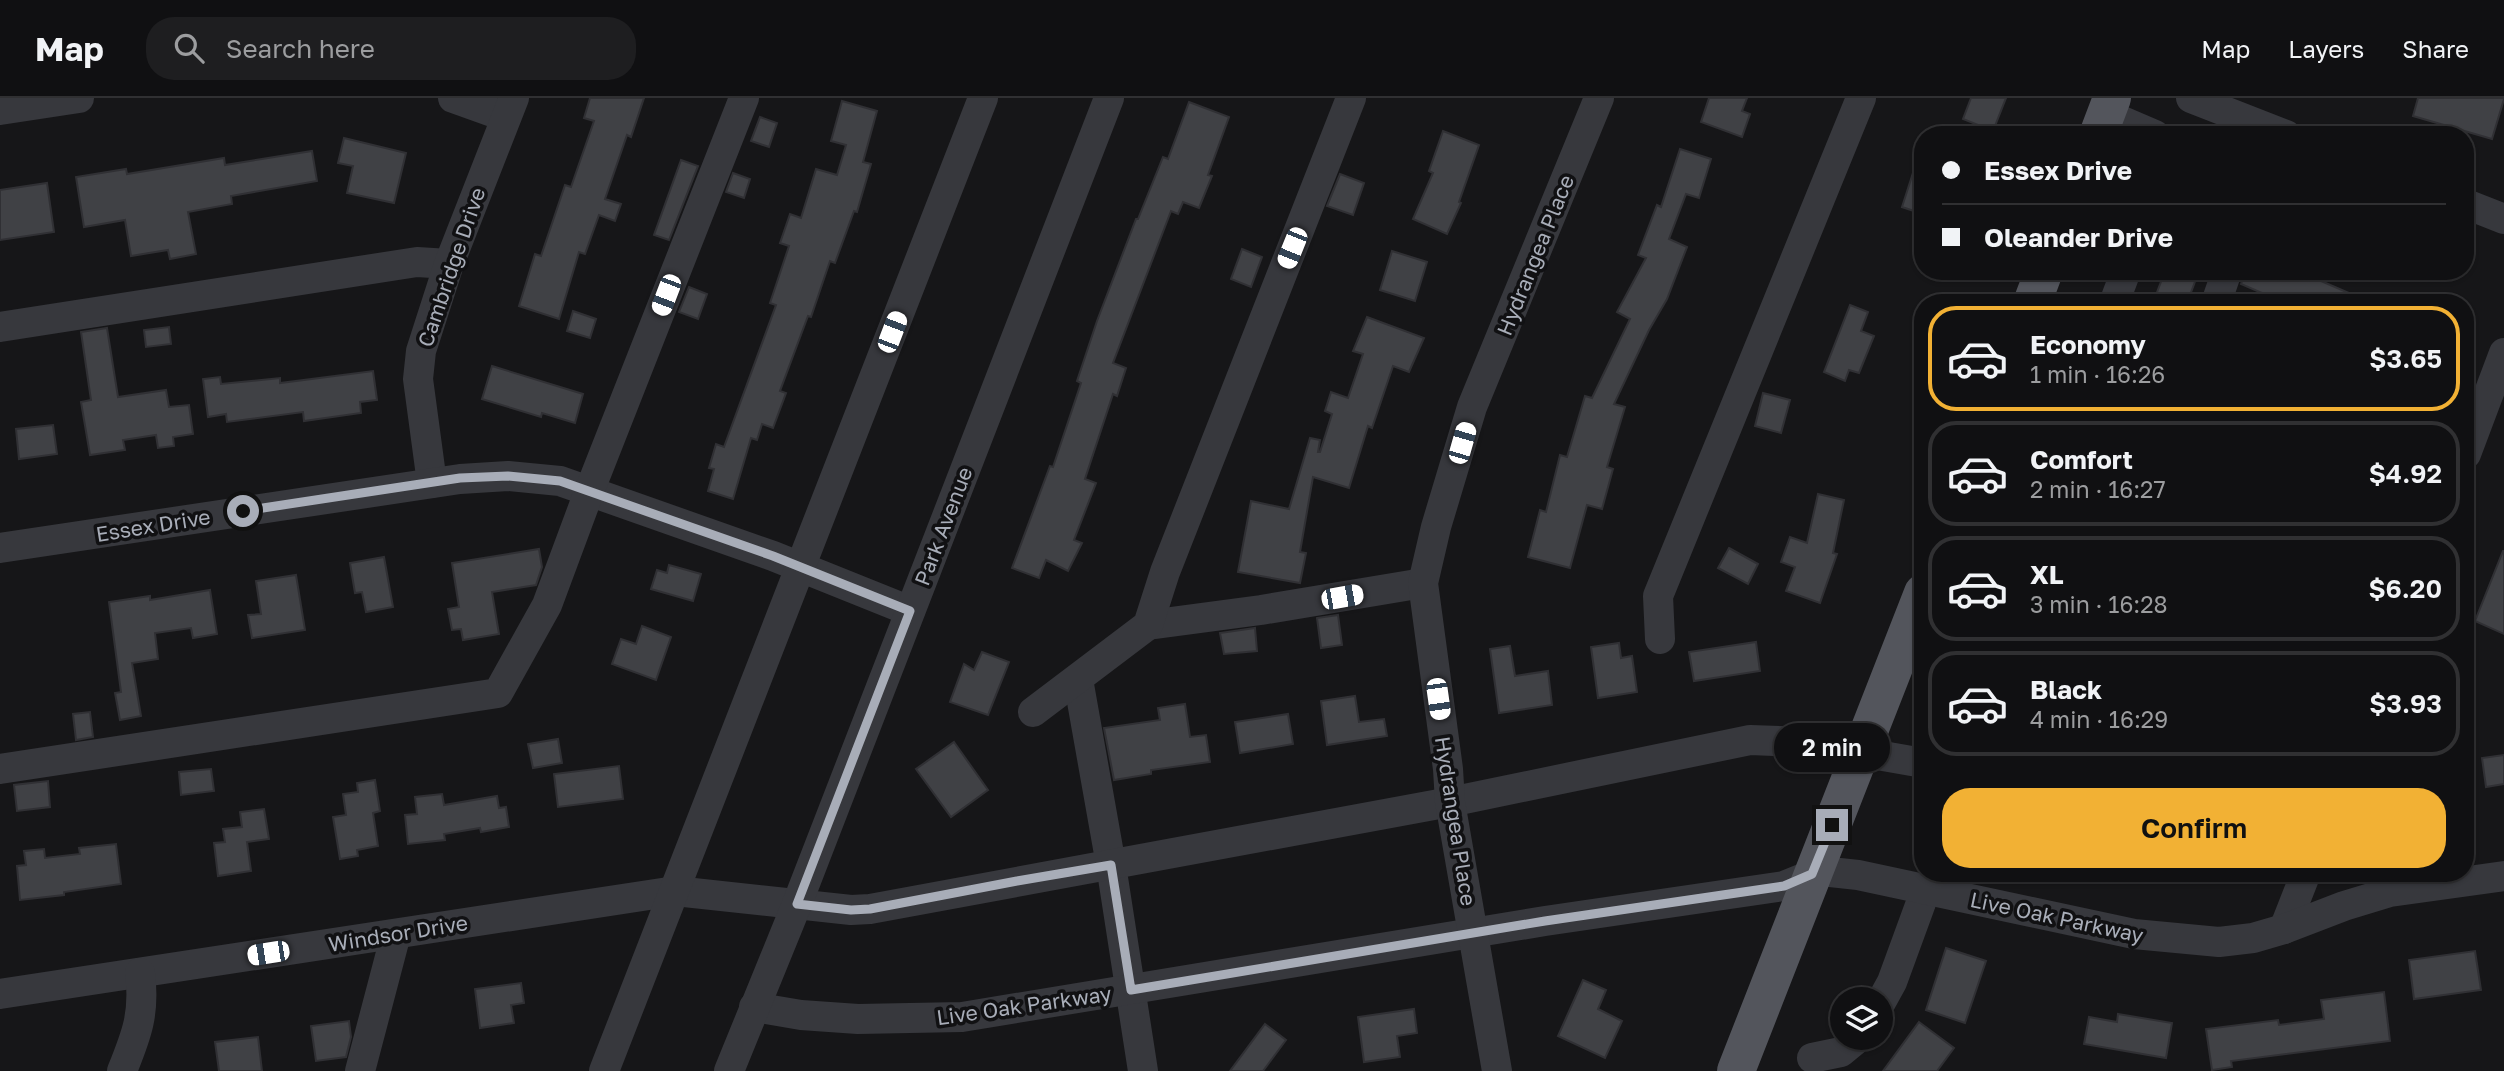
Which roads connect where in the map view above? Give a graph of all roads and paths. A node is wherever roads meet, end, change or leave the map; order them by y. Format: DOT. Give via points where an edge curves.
graph roads {
  1 [pos="79,98"];
  2 [pos="453,98"];
  3 [pos="744,98"];
  4 [pos="983,98"];
  5 [pos="1109,98"];
  6 [pos="1351,98"];
  7 [pos="1599,98"];
  8 [pos="1861,98"];
  9 [pos="2191,98"];
  10 [pos="510,107"];
  11 [pos="0,110"];
  12 [pos="2105,116"];
  13 [pos="2131,126"];
  14 [pos="2262,126"];
  15 [pos="2474,207"];
  16 [pos="2504,219"];
  17 [pos="449,264"];
  18 [pos="0,327"];
  19 [pos="2504,354"];
  20 [pos="2474,433"];
  21 [pos="432,483"];
  22 [pos="589,492"];
  23 [pos="0,548"];
  24 [pos="802,567"];
  25 [pos="1423,583"];
  26 [pos="910,611"];
  27 [pos="1914,616"];
  28 [pos="1149,625"];
  29 [pos="1660,639"];
  30 [pos="1078,679"];
  31 [pos="1033,712"];
  32 [pos="1861,752"];
  33 [pos="1914,762"];
  34 [pos="0,769"];
  35 [pos="1450,803"];
  36 [pos="1111,865"];
  37 [pos="1812,874"];
  38 [pos="2504,876"];
  39 [pos="2474,880"];
  40 [pos="2302,882"];
  41 [pos="2461,882"];
  42 [pos="1926,890"];
  43 [pos="675,891"];
  44 [pos="797,904"];
  45 [pos="2284,929"];
  46 [pos="1474,933"];
  47 [pos="396,934"];
  48 [pos="140,973"];
  49 [pos="1889,987"];
  50 [pos="1131,990"];
  51 [pos="0,994"];
  52 [pos="754,1007"];
  53 [pos="1843,1050"];
  54 [pos="1812,1058"];
  55 [pos="122,1071"];
  56 [pos="360,1071"];
  57 [pos="604,1071"];
  58 [pos="729,1071"];
  59 [pos="1143,1071"];
  60 [pos="1497,1071"];
  61 [pos="1736,1071"];
  1 -- 11 [label="street"];
  2 -- 10 [label="street"];
  3 -- 22 [label="street"];
  4 -- 24 [label="street"];
  5 -- 26 [label="street, Park Avenue"];
  6 -- 28 [label="street" via="1165,572"];
  7 -- 25 [label="street, Hydrangea Place" via="1472,407"];
  8 -- 29 [label="street" via="1658,596"];
  9 -- 14 [label="street"];
  10 -- 17 [label="street, Cambridge Drive"];
  12 -- 13 [label="street"];
  15 -- 16 [label="street"];
  17 -- 18 [label="street" via="418,262"];
  17 -- 21 [label="street, Cambridge Drive" via="418,364"];
  19 -- 20 [label="street"];
  21 -- 22 [label="street, Essex Drive" via="537,477"];
  21 -- 23 [label="street, Essex Drive"];
  22 -- 24 [label="street, Essex Drive"];
  22 -- 34 [label="street" via="547,606 498,692"];
  24 -- 26 [label="street, Essex Drive"];
  24 -- 43 [label="street"];
  25 -- 28 [label="street"];
  25 -- 35 [label="street, Hydrangea Place"];
  26 -- 44 [label="street, Park Avenue"];
  27 -- 32 [label="main road"];
  28 -- 30 [label="street"];
  30 -- 31 [label="street"];
  30 -- 36 [label="street"];
  32 -- 33 [label="street"];
  32 -- 35 [label="street" via="1803,742 1751,740"];
  32 -- 37 [label="main road"];
  35 -- 36 [label="street"];
  35 -- 46 [label="street, Hydrangea Place"];
  36 -- 44 [label="street" via="870,909"];
  36 -- 50 [label="street"];
  37 -- 42 [label="street, Live Oak Parkway" via="1858,875"];
  37 -- 46 [label="street, Live Oak Parkway" via="1784,886"];
  37 -- 61 [label="main road"];
  38 -- 39 [label="street, Live Oak Parkway"];
  40 -- 45 [label="street"];
  41 -- 45 [label="street, Live Oak Parkway" via="2390,892"];
  42 -- 45 [label="street, Live Oak Parkway" via="2134,934 2200,942"];
  42 -- 49 [label="street"];
  43 -- 44 [label="street, Windsor Drive"];
  43 -- 47 [label="street, Windsor Drive"];
  43 -- 57 [label="street"];
  44 -- 52 [label="street, Park Avenue"];
  46 -- 50 [label="street, Live Oak Parkway"];
  46 -- 60 [label="street, Hydrangea Place"];
  47 -- 48 [label="street, Windsor Drive"];
  47 -- 56 [label="street"];
  48 -- 51 [label="street, Windsor Drive"];
  48 -- 55 [label="street" via="142,1015"];
  50 -- 52 [label="street, Live Oak Parkway" via="930,1019 812,1016"];
  50 -- 59 [label="street"];
  52 -- 58 [label="street, Park Avenue"];
  53 -- 54 [label="street"];
}
